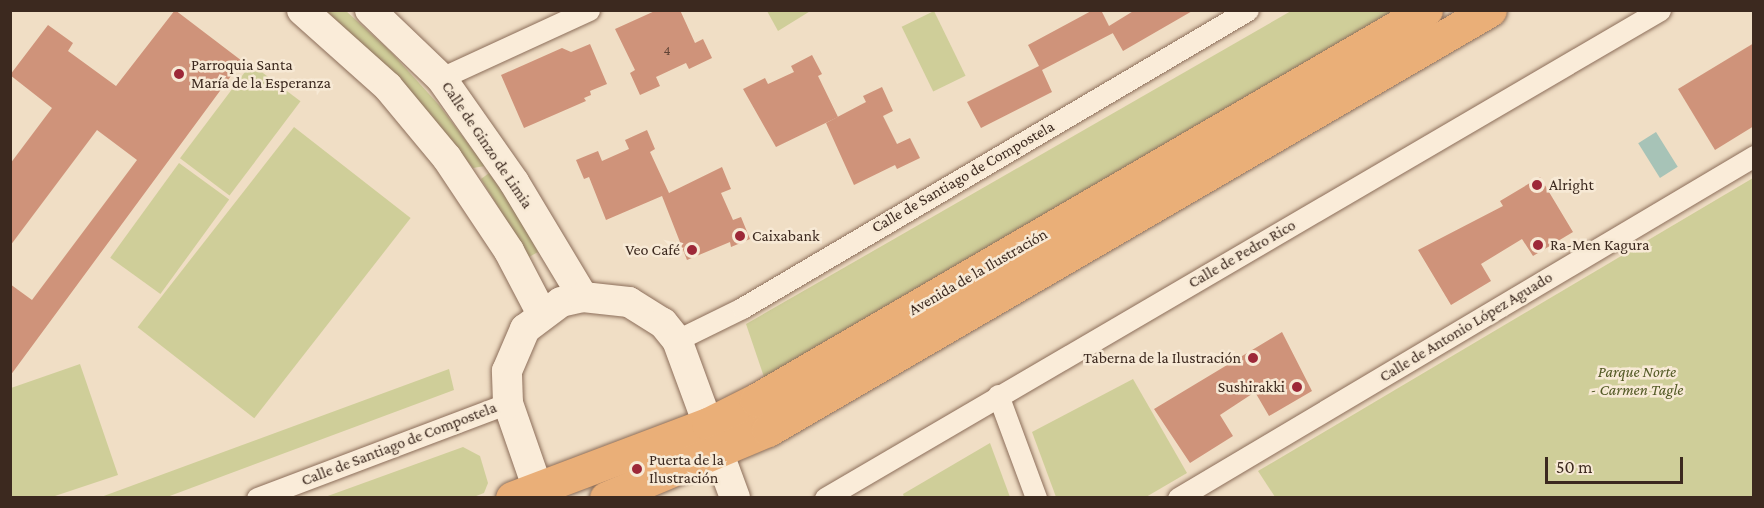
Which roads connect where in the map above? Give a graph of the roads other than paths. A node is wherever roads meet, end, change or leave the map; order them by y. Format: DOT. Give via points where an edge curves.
graph roads {
  1 [pos="302,10"];
  2 [pos="370,10"];
  3 [pos="589,10"];
  4 [pos="1248,10"];
  5 [pos="1426,10"];
  6 [pos="1490,10"];
  7 [pos="1660,10"];
  8 [pos="441,78"];
  9 [pos="1754,156"];
  10 [pos="583,297"];
  11 [pos="542,314"];
  12 [pos="676,340"];
  13 [pos="998,395"];
  14 [pos="508,403"];
  15 [pos="713,439"];
  16 [pos="530,494"];
  17 [pos="257,498"];
  18 [pos="606,498"];
  19 [pos="735,498"];
  20 [pos="825,498"];
  21 [pos="1036,498"];
  22 [pos="1178,498"];
  1 -- 11 [label="main road" via="388,87 447,158 504,242"];
  2 -- 8 [label="main road, Calle de Ginzo de Limia"];
  3 -- 8 [label="street"];
  4 -- 12 [label="street, Calle de Santiago de Compostela" via="742,308"];
  5 -- 15 [label="highway, Avenida de la Ilustración" via="770,393"];
  6 -- 15 [label="highway, Avenida de la Ilustración" via="772,428"];
  7 -- 13 [label="street, Calle de Pedro Rico"];
  8 -- 10 [label="main road, Calle de Ginzo de Limia" via="514,182"];
  9 -- 22 [label="street, Calle de Antonio López Aguado"];
  10 -- 11 [label="main road" via="561,302"];
  10 -- 12 [label="main road" via="628,302 663,323"];
  11 -- 14 [label="main road" via="525,328 513,349 507,371"];
  12 -- 15 [label="main road"];
  13 -- 20 [label="street, Calle de Pedro Rico"];
  13 -- 21 [label="street"];
  14 -- 16 [label="main road"];
  14 -- 17 [label="street, Calle de Santiago de Compostela"];
  15 -- 16 [label="highway, Avenida de la Ilustración"];
  15 -- 18 [label="highway, Avenida de la Ilustración"];
  15 -- 19 [label="main road"];
}
